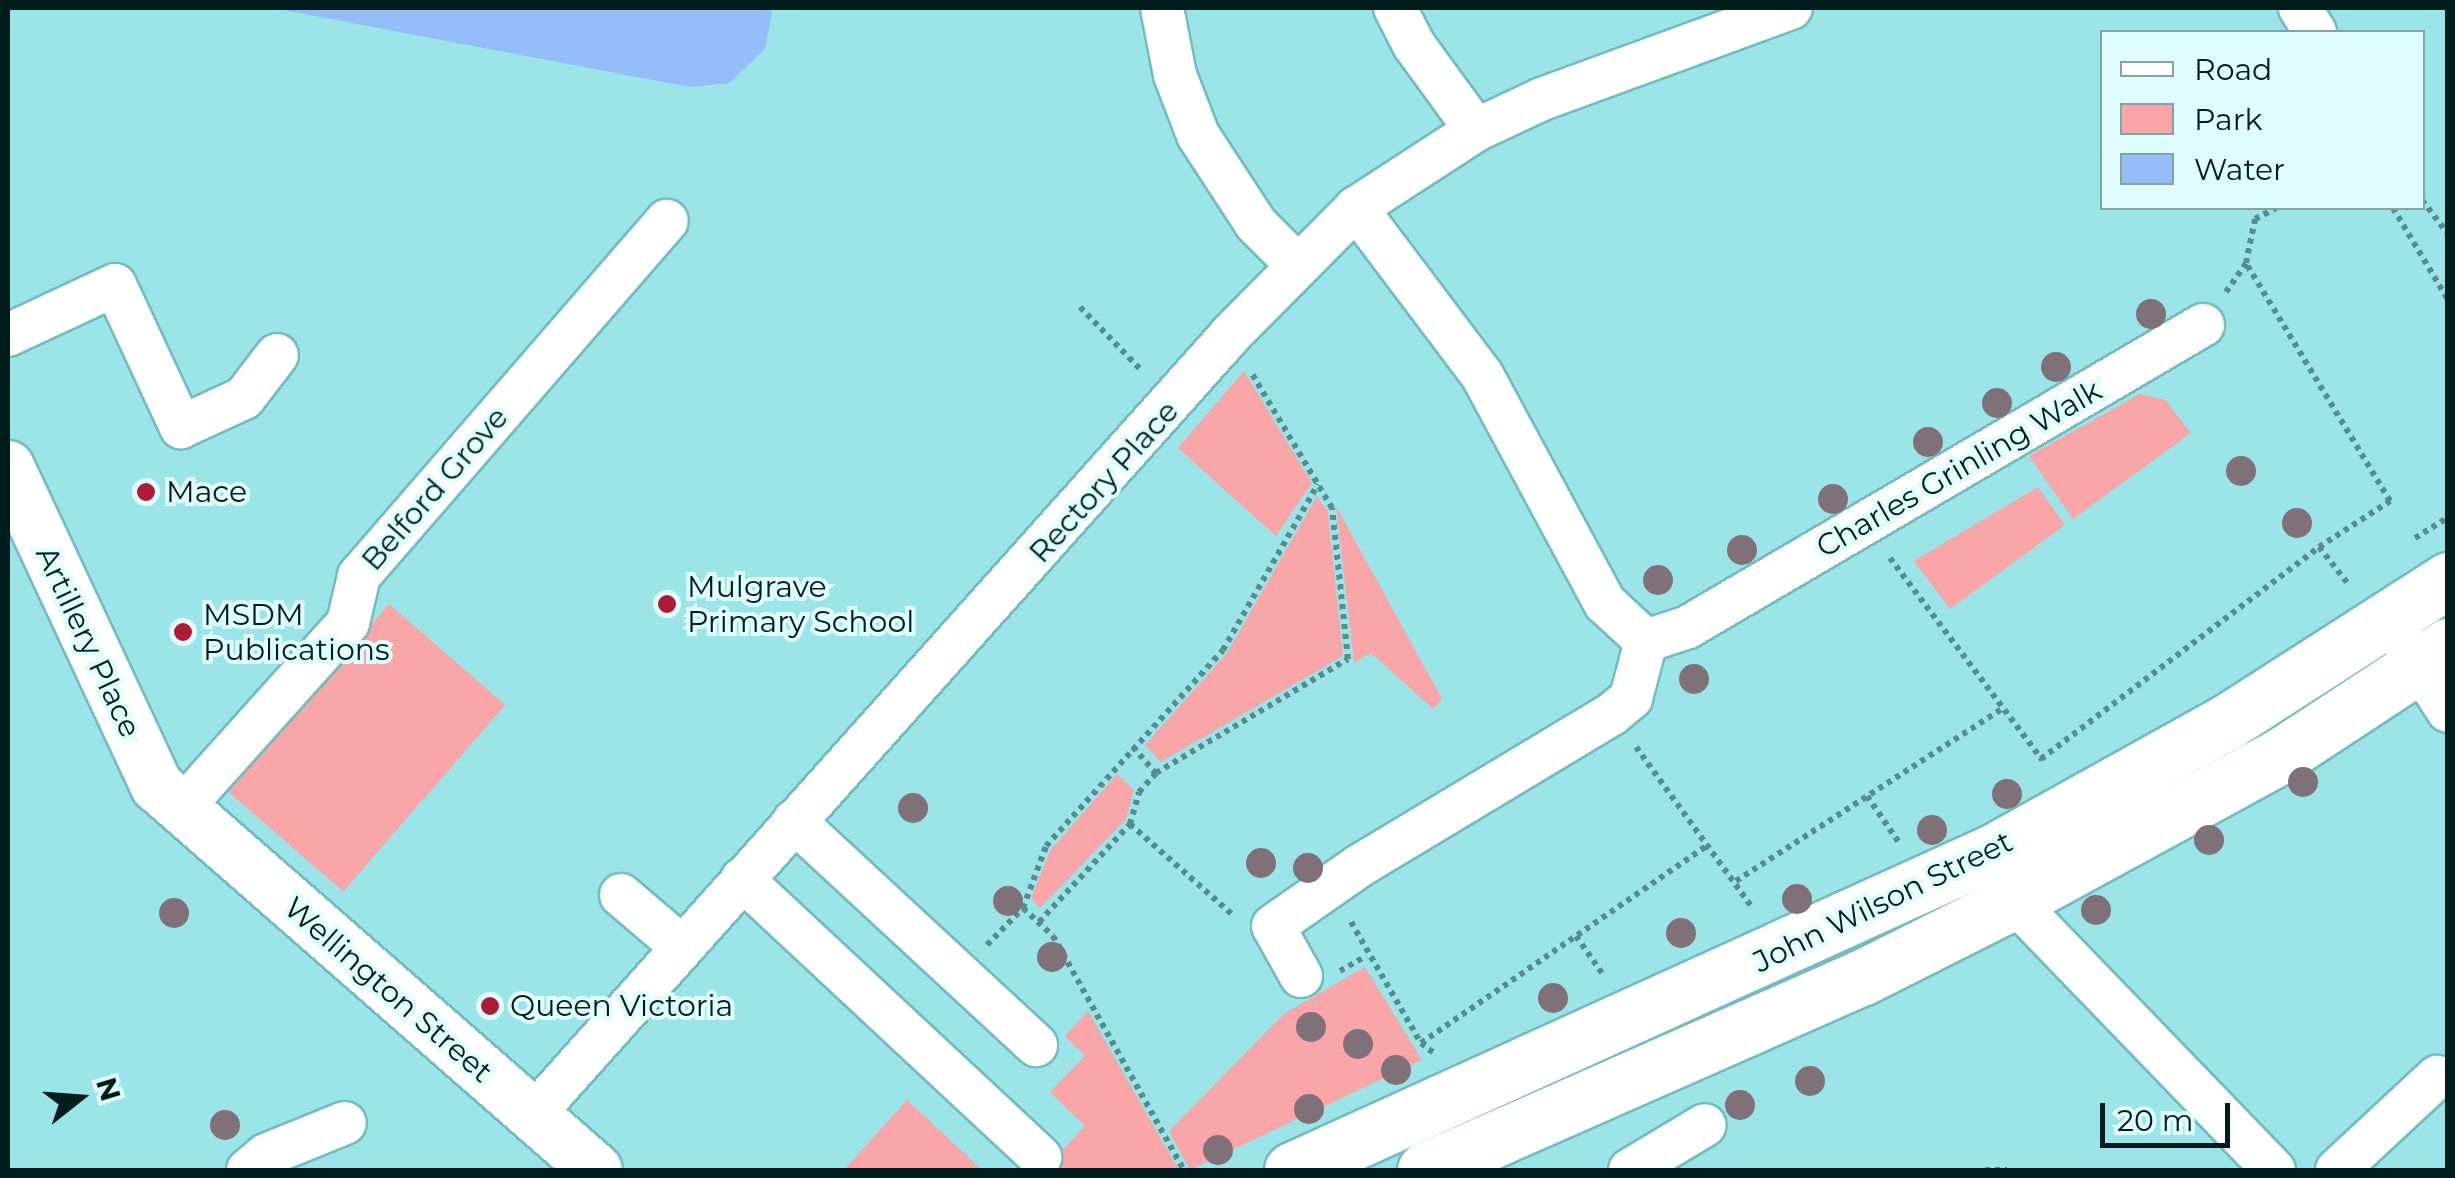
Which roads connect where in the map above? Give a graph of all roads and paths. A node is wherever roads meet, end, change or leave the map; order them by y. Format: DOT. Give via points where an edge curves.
graph roads {
  1 [pos="1162,8"];
  2 [pos="1395,8"];
  3 [pos="1791,8"];
  4 [pos="2300,8"];
  5 [pos="2313,30"];
  6 [pos="1476,130"];
  7 [pos="2425,204"];
  8 [pos="1356,208"];
  9 [pos="2272,210"];
  10 [pos="2394,210"];
  11 [pos="666,220"];
  12 [pos="2448,234"];
  13 [pos="2246,263"];
  14 [pos="1297,265"];
  15 [pos="2448,300"];
  16 [pos="1080,307"];
  17 [pos="2203,325"];
  18 [pos="8,334"];
  19 [pos="1223,345"];
  20 [pos="277,355"];
  21 [pos="1175,404"];
  22 [pos="8,467"];
  23 [pos="1318,484"];
  24 [pos="2448,516"];
  25 [pos="1879,543"];
  26 [pos="2319,547"];
  27 [pos="2401,548"];
  28 [pos="2448,580"];
  29 [pos="2373,608"];
  30 [pos="1646,641"];
  31 [pos="2433,656"];
  32 [pos="2002,709"];
  33 [pos="2448,712"];
  34 [pos="1612,714"];
  35 [pos="1133,747"];
  36 [pos="1156,773"];
  37 [pos="1867,796"];
  38 [pos="180,809"];
  39 [pos="794,821"];
  40 [pos="1130,824"];
  41 [pos="1708,845"];
  42 [pos="1906,852"];
  43 [pos="1359,866"];
  44 [pos="742,879"];
  45 [pos="1736,881"];
  46 [pos="621,895"];
  47 [pos="2014,902"];
  48 [pos="1023,908"];
  49 [pos="1761,920"];
  50 [pos="1038,922"];
  51 [pos="1273,926"];
  52 [pos="1576,936"];
  53 [pos="682,947"];
  54 [pos="958,974"];
  55 [pos="1301,976"];
  56 [pos="1613,987"];
  57 [pos="1422,1043"];
  58 [pos="1036,1046"];
  59 [pos="1447,1062"];
  60 [pos="2437,1077"];
  61 [pos="532,1116"];
  62 [pos="344,1123"];
  63 [pos="1705,1125"];
  64 [pos="1040,1157"];
  65 [pos="590,1168"];
  66 [pos="248,1170"];
  67 [pos="1184,1170"];
  68 [pos="1292,1170"];
  69 [pos="1425,1170"];
  70 [pos="1630,1170"];
  71 [pos="1985,1170"];
  72 [pos="2006,1170"];
  73 [pos="2274,1170"];
  74 [pos="2337,1170"];
  1 -- 14 [label="street" via="1175,75 1198,135 1236,197"];
  2 -- 6 [label="street"];
  3 -- 6 [label="street, Rectory Place" via="1584,81"];
  4 -- 5 [label="street"];
  6 -- 8 [label="street, Rectory Place"];
  7 -- 12 [label="path"];
  8 -- 14 [label="street, Rectory Place"];
  8 -- 30 [label="street" via="1482,374 1605,603"];
  9 -- 13 [label="path" via="2255,219"];
  10 -- 15 [label="path"];
  11 -- 38 [label="street, Belford Grove" via="359,576 348,623"];
  13 -- 17 [label="path"];
  13 -- 26 [label="path" via="2390,501"];
  14 -- 19 [label="street, Rectory Place"];
  16 -- 21 [label="path"];
  17 -- 30 [label="street, Charles Grinling Walk" via="1688,627"];
  18 -- 20 [label="street" via="115,285 181,428 244,398"];
  19 -- 21 [label="street, Rectory Place"];
  19 -- 23 [label="path" via="1249,369"];
  21 -- 39 [label="street, Rectory Place"];
  22 -- 38 [label="main road, Artillery Place" via="142,758"];
  23 -- 35 [label="path" via="1223,650"];
  23 -- 36 [label="path" via="1332,508 1348,659"];
  24 -- 27 [label="path"];
  25 -- 32 [label="path"];
  26 -- 29 [label="path"];
  26 -- 32 [label="path" via="2041,759"];
  28 -- 29 [label="highway, John Wilson Street"];
  29 -- 31 [label="street"];
  29 -- 68 [label="highway, John Wilson Street" via="2227,722 1995,850"];
  30 -- 34 [label="street" via="1632,698"];
  31 -- 33 [label="street"];
  31 -- 47 [label="highway, John Wilson Street" via="2282,755"];
  32 -- 37 [label="path"];
  34 -- 41 [label="path"];
  34 -- 43 [label="street"];
  35 -- 36 [label="path"];
  35 -- 48 [label="path" via="1046,846"];
  36 -- 40 [label="path" via="1139,792"];
  37 -- 42 [label="path"];
  37 -- 45 [label="path"];
  38 -- 61 [label="main road, Wellington Street"];
  39 -- 44 [label="street, Rectory Place"];
  39 -- 54 [label="street"];
  40 -- 50 [label="path"];
  40 -- 51 [label="path" via="1242,924"];
  41 -- 45 [label="path"];
  41 -- 52 [label="path"];
  43 -- 51 [label="street"];
  43 -- 57 [label="path" via="1350,926"];
  44 -- 53 [label="street, Rectory Place"];
  44 -- 64 [label="street"];
  45 -- 49 [label="path"];
  46 -- 53 [label="street"];
  47 -- 69 [label="highway, John Wilson Street" via="1863,977"];
  47 -- 73 [label="street"];
  48 -- 50 [label="path"];
  48 -- 54 [label="path"];
  50 -- 67 [label="path"];
  51 -- 55 [label="street"];
  52 -- 56 [label="path"];
  52 -- 57 [label="path"];
  53 -- 61 [label="street, Rectory Place"];
  54 -- 58 [label="street"];
  57 -- 59 [label="path"];
  60 -- 74 [label="street"];
  61 -- 65 [label="main road, Wellington Street"];
  62 -- 66 [label="street"];
  63 -- 70 [label="street"];
  71 -- 72 [label="path"];
}
